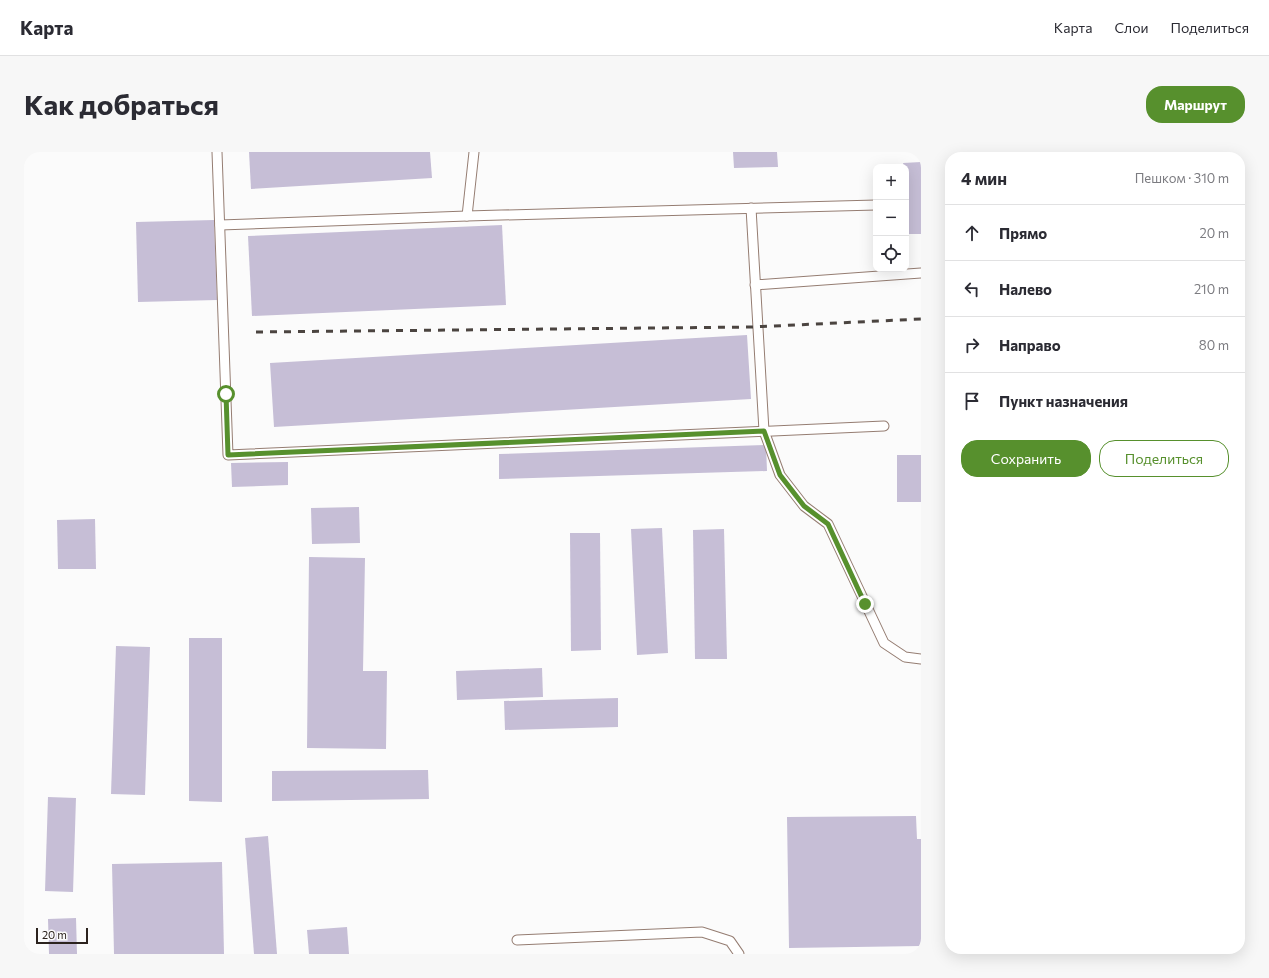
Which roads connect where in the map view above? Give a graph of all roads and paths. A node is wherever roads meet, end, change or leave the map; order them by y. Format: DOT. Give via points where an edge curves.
graph roads {
  1 [pos="217,152"];
  2 [pos="474,152"];
  3 [pos="873,205"];
  4 [pos="751,208"];
  5 [pos="466,216"];
  6 [pos="220,225"];
  7 [pos="921,273"];
  8 [pos="755,285"];
  9 [pos="884,426"];
  10 [pos="764,431"];
  11 [pos="921,659"];
  12 [pos="517,940"];
  13 [pos="739,954"];
  1 -- 6 [label="lane"];
  2 -- 5 [label="lane"];
  3 -- 4 [label="lane"];
  4 -- 5 [label="lane"];
  4 -- 8 [label="lane"];
  5 -- 6 [label="lane"];
  6 -- 10 [label="lane" via="228,455"];
  7 -- 8 [label="lane"];
  8 -- 10 [label="lane"];
  9 -- 10 [label="lane"];
  10 -- 11 [label="lane" via="780,475 804,506 828,524 884,643 905,657"];
  12 -- 13 [label="lane" via="702,932 730,940"];
}
